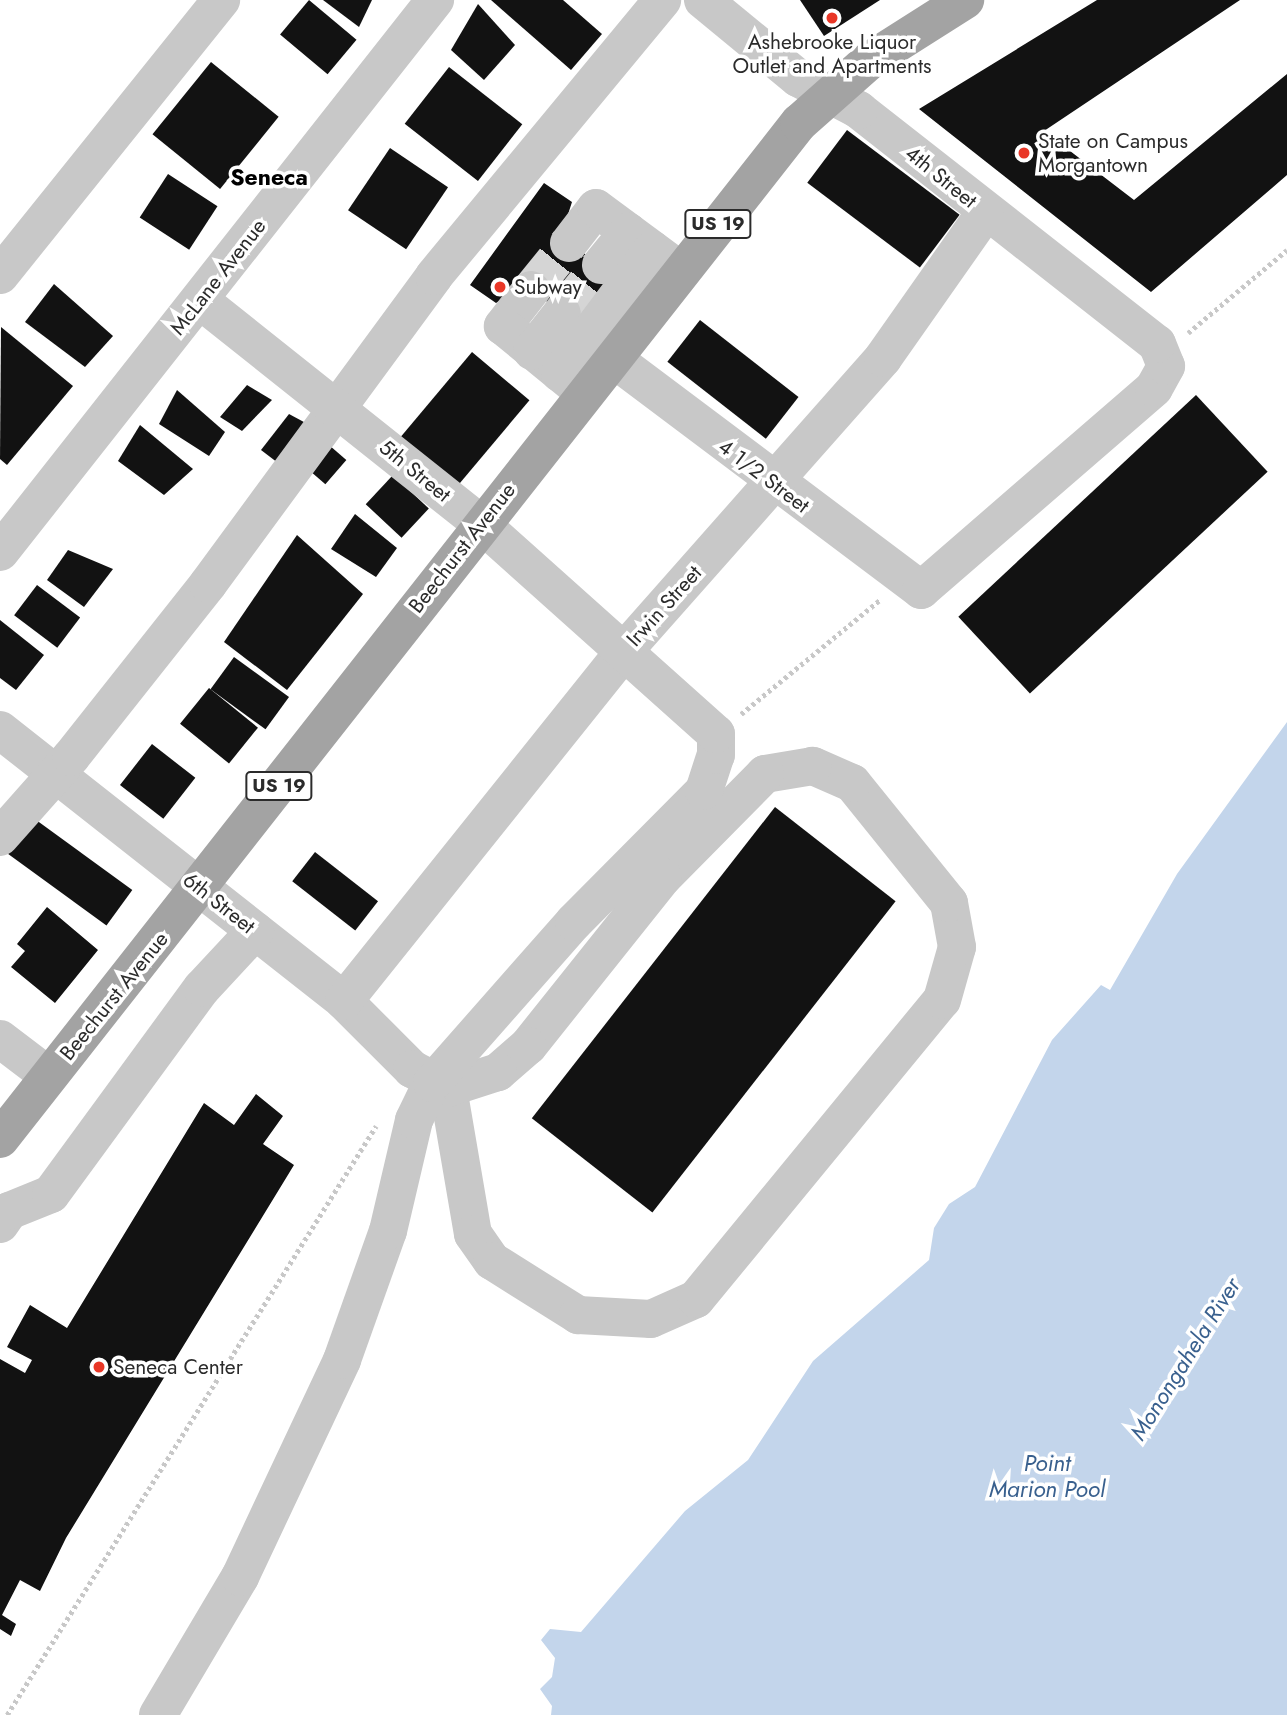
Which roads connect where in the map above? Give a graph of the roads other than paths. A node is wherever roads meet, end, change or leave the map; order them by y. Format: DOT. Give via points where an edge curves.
graph roads {
  1 [pos="221,0"];
  2 [pos="435,0"];
  3 [pos="662,0"];
  4 [pos="965,0"];
  5 [pos="713,3"];
  6 [pos="829,94"];
  7 [pos="985,212"];
  8 [pos="569,243"];
  9 [pos="653,251"];
  10 [pos="600,265"];
  11 [pos="0,275"];
  12 [pos="531,290"];
  13 [pos="200,300"];
  14 [pos="562,313"];
  15 [pos="611,357"];
  16 [pos="558,372"];
  17 [pos="340,410"];
  18 [pos="775,484"];
  19 [pos="480,523"];
  20 [pos="0,552"];
  21 [pos="921,590"];
  22 [pos="624,651"];
  23 [pos="0,730"];
  24 [pos="57,775"];
  25 [pos="0,837"];
  26 [pos="201,888"];
  27 [pos="255,931"];
  28 [pos="344,1001"];
  29 [pos="1,1042"];
  30 [pos="49,1076"];
  31 [pos="440,1086"];
  32 [pos="0,1139"];
  33 [pos="0,1224"];
  34 [pos="158,1715"];
  1 -- 11 [label="street"];
  2 -- 13 [label="street, McLane Avenue"];
  3 -- 17 [label="street" via="433,276"];
  4 -- 6 [label="main road, Beechurst Avenue / US 19" via="869,61"];
  5 -- 6 [label="street, 4th Street" via="798,78"];
  6 -- 7 [label="street, 4th Street" via="859,110"];
  6 -- 9 [label="main road, Beechurst Avenue / US 19"];
  7 -- 18 [label="street, Irwin Street" via="883,358"];
  7 -- 21 [label="street, 4th Street" via="1157,344 1166,366 1154,388"];
  8 -- 9 [label="street" via="596,208"];
  9 -- 10 [label="street"];
  9 -- 15 [label="main road, Beechurst Avenue / US 19"];
  9 -- 16 [label="street"];
  12 -- 16 [label="street" via="503,326"];
  13 -- 17 [label="street, 5th Street"];
  13 -- 20 [label="street, McLane Avenue"];
  14 -- 16 [label="street"];
  15 -- 16 [label="main road, Beechurst Avenue / US 19"];
  15 -- 18 [label="street, 4 1/2 Street"];
  16 -- 19 [label="main road, Beechurst Avenue / US 19"];
  17 -- 19 [label="street, 5th Street"];
  17 -- 24 [label="street"];
  18 -- 21 [label="street, 4 1/2 Street"];
  18 -- 22 [label="street, Irwin Street"];
  19 -- 22 [label="street, 5th Street"];
  19 -- 26 [label="main road, Beechurst Avenue / US 19"];
  22 -- 28 [label="street, Irwin Street"];
  22 -- 31 [label="street, 5th Street" via="716,734 705,791 574,922"];
  23 -- 24 [label="street, 6th Street"];
  24 -- 25 [label="street"];
  24 -- 26 [label="street, 6th Street"];
  26 -- 27 [label="street, 6th Street"];
  26 -- 30 [label="main road, Beechurst Avenue / US 19"];
  27 -- 28 [label="street, 6th Street"];
  27 -- 33 [label="street" via="202,988 51,1194 9,1210"];
  28 -- 31 [label="street, 6th Street"];
  29 -- 30 [label="street"];
  30 -- 32 [label="main road, Beechurst Avenue / US 19"];
  31 -- 31 [label="street" via="473,1234 492,1261 578,1315 651,1318 696,1299 942,1000 957,947 949,903 852,783 813,766 765,774 663,877 528,1046 498,1072"];
  31 -- 34 [label="street" via="414,1120 388,1231 342,1360 240,1577"];
}
